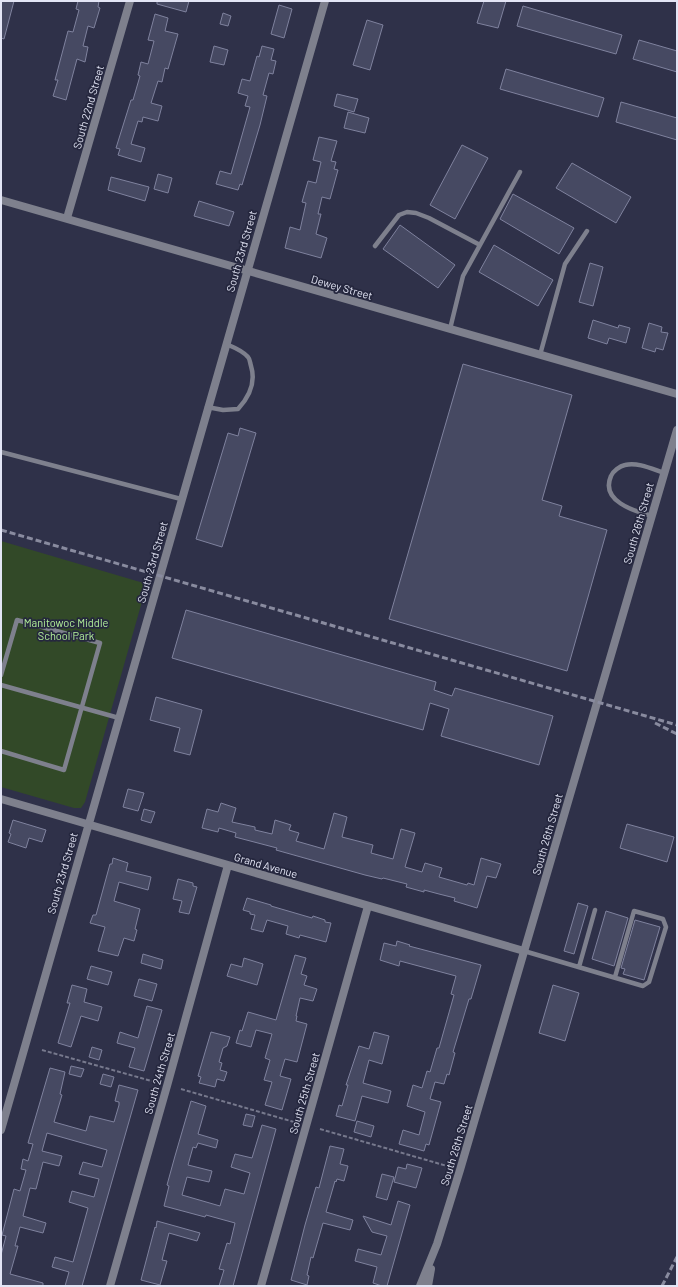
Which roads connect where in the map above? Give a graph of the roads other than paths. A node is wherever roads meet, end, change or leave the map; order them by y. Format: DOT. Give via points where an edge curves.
graph roads {
  1 [pos="130,1"];
  2 [pos="325,1"];
  3 [pos="520,172"];
  4 [pos="1,200"];
  5 [pos="66,218"];
  6 [pos="587,231"];
  7 [pos="480,245"];
  8 [pos="375,246"];
  9 [pos="247,271"];
  10 [pos="450,329"];
  11 [pos="226,344"];
  12 [pos="540,355"];
  13 [pos="677,394"];
  14 [pos="207,408"];
  15 [pos="677,430"];
  16 [pos="1,452"];
  17 [pos="664,473"];
  18 [pos="181,500"];
  19 [pos="652,516"];
  20 [pos="1,675"];
  21 [pos="1,685"];
  22 [pos="82,708"];
  23 [pos="119,718"];
  24 [pos="1,751"];
  25 [pos="1,799"];
  26 [pos="88,824"];
  27 [pos="228,866"];
  28 [pos="368,906"];
  29 [pos="595,910"];
  30 [pos="524,951"];
  31 [pos="579,967"];
  32 [pos="615,977"];
  33 [pos="1,1130"];
  34 [pos="437,1244"];
  35 [pos="110,1286"];
  36 [pos="261,1286"];
  37 [pos="420,1286"];
  38 [pos="428,1286"];
  1 -- 5 [label="street, South 22nd Street"];
  2 -- 9 [label="street, South 23rd Street"];
  3 -- 7 [label="lane"];
  4 -- 5 [label="street, Dewey Street"];
  5 -- 9 [label="street, Dewey Street"];
  6 -- 12 [label="lane" via="565,264"];
  7 -- 8 [label="lane" via="429,218 407,212 399,215"];
  7 -- 10 [label="lane" via="463,276"];
  9 -- 10 [label="street, Dewey Street"];
  9 -- 11 [label="street, South 23rd Street"];
  10 -- 12 [label="street, Dewey Street"];
  11 -- 14 [label="street, South 23rd Street"];
  11 -- 14 [label="lane" via="249,358 253,373 251,388 246,400 238,409"];
  12 -- 13 [label="street, Dewey Street"];
  14 -- 18 [label="street, South 23rd Street"];
  15 -- 17 [label="street, South 26th Street"];
  16 -- 18 [label="lane"];
  17 -- 19 [label="street, South 26th Street"];
  17 -- 19 [label="lane" via="634,464 623,465 613,472 609,480 610,491 619,503 630,510"];
  18 -- 23 [label="street, South 23rd Street"];
  19 -- 30 [label="street, South 26th Street"];
  20 -- 22 [label="lane" via="17,620 100,643"];
  21 -- 22 [label="lane"];
  22 -- 23 [label="lane"];
  22 -- 24 [label="lane" via="64,770"];
  23 -- 26 [label="street, South 23rd Street"];
  25 -- 26 [label="street, Grand Avenue"];
  26 -- 27 [label="street, Grand Avenue"];
  26 -- 33 [label="street, South 23rd Street"];
  27 -- 28 [label="street, Grand Avenue"];
  27 -- 35 [label="street, South 24th Street"];
  28 -- 30 [label="street, Grand Avenue"];
  28 -- 36 [label="street, South 25th Street"];
  29 -- 31 [label="lane"];
  30 -- 31 [label="lane"];
  30 -- 34 [label="street, South 26th Street"];
  31 -- 32 [label="lane"];
  32 -- 32 [label="lane" via="643,986 650,982 666,927 663,919 634,911"];
  34 -- 37 [label="street, South 26th Street"];
  34 -- 38 [label="street, South 26th Street"];
}
